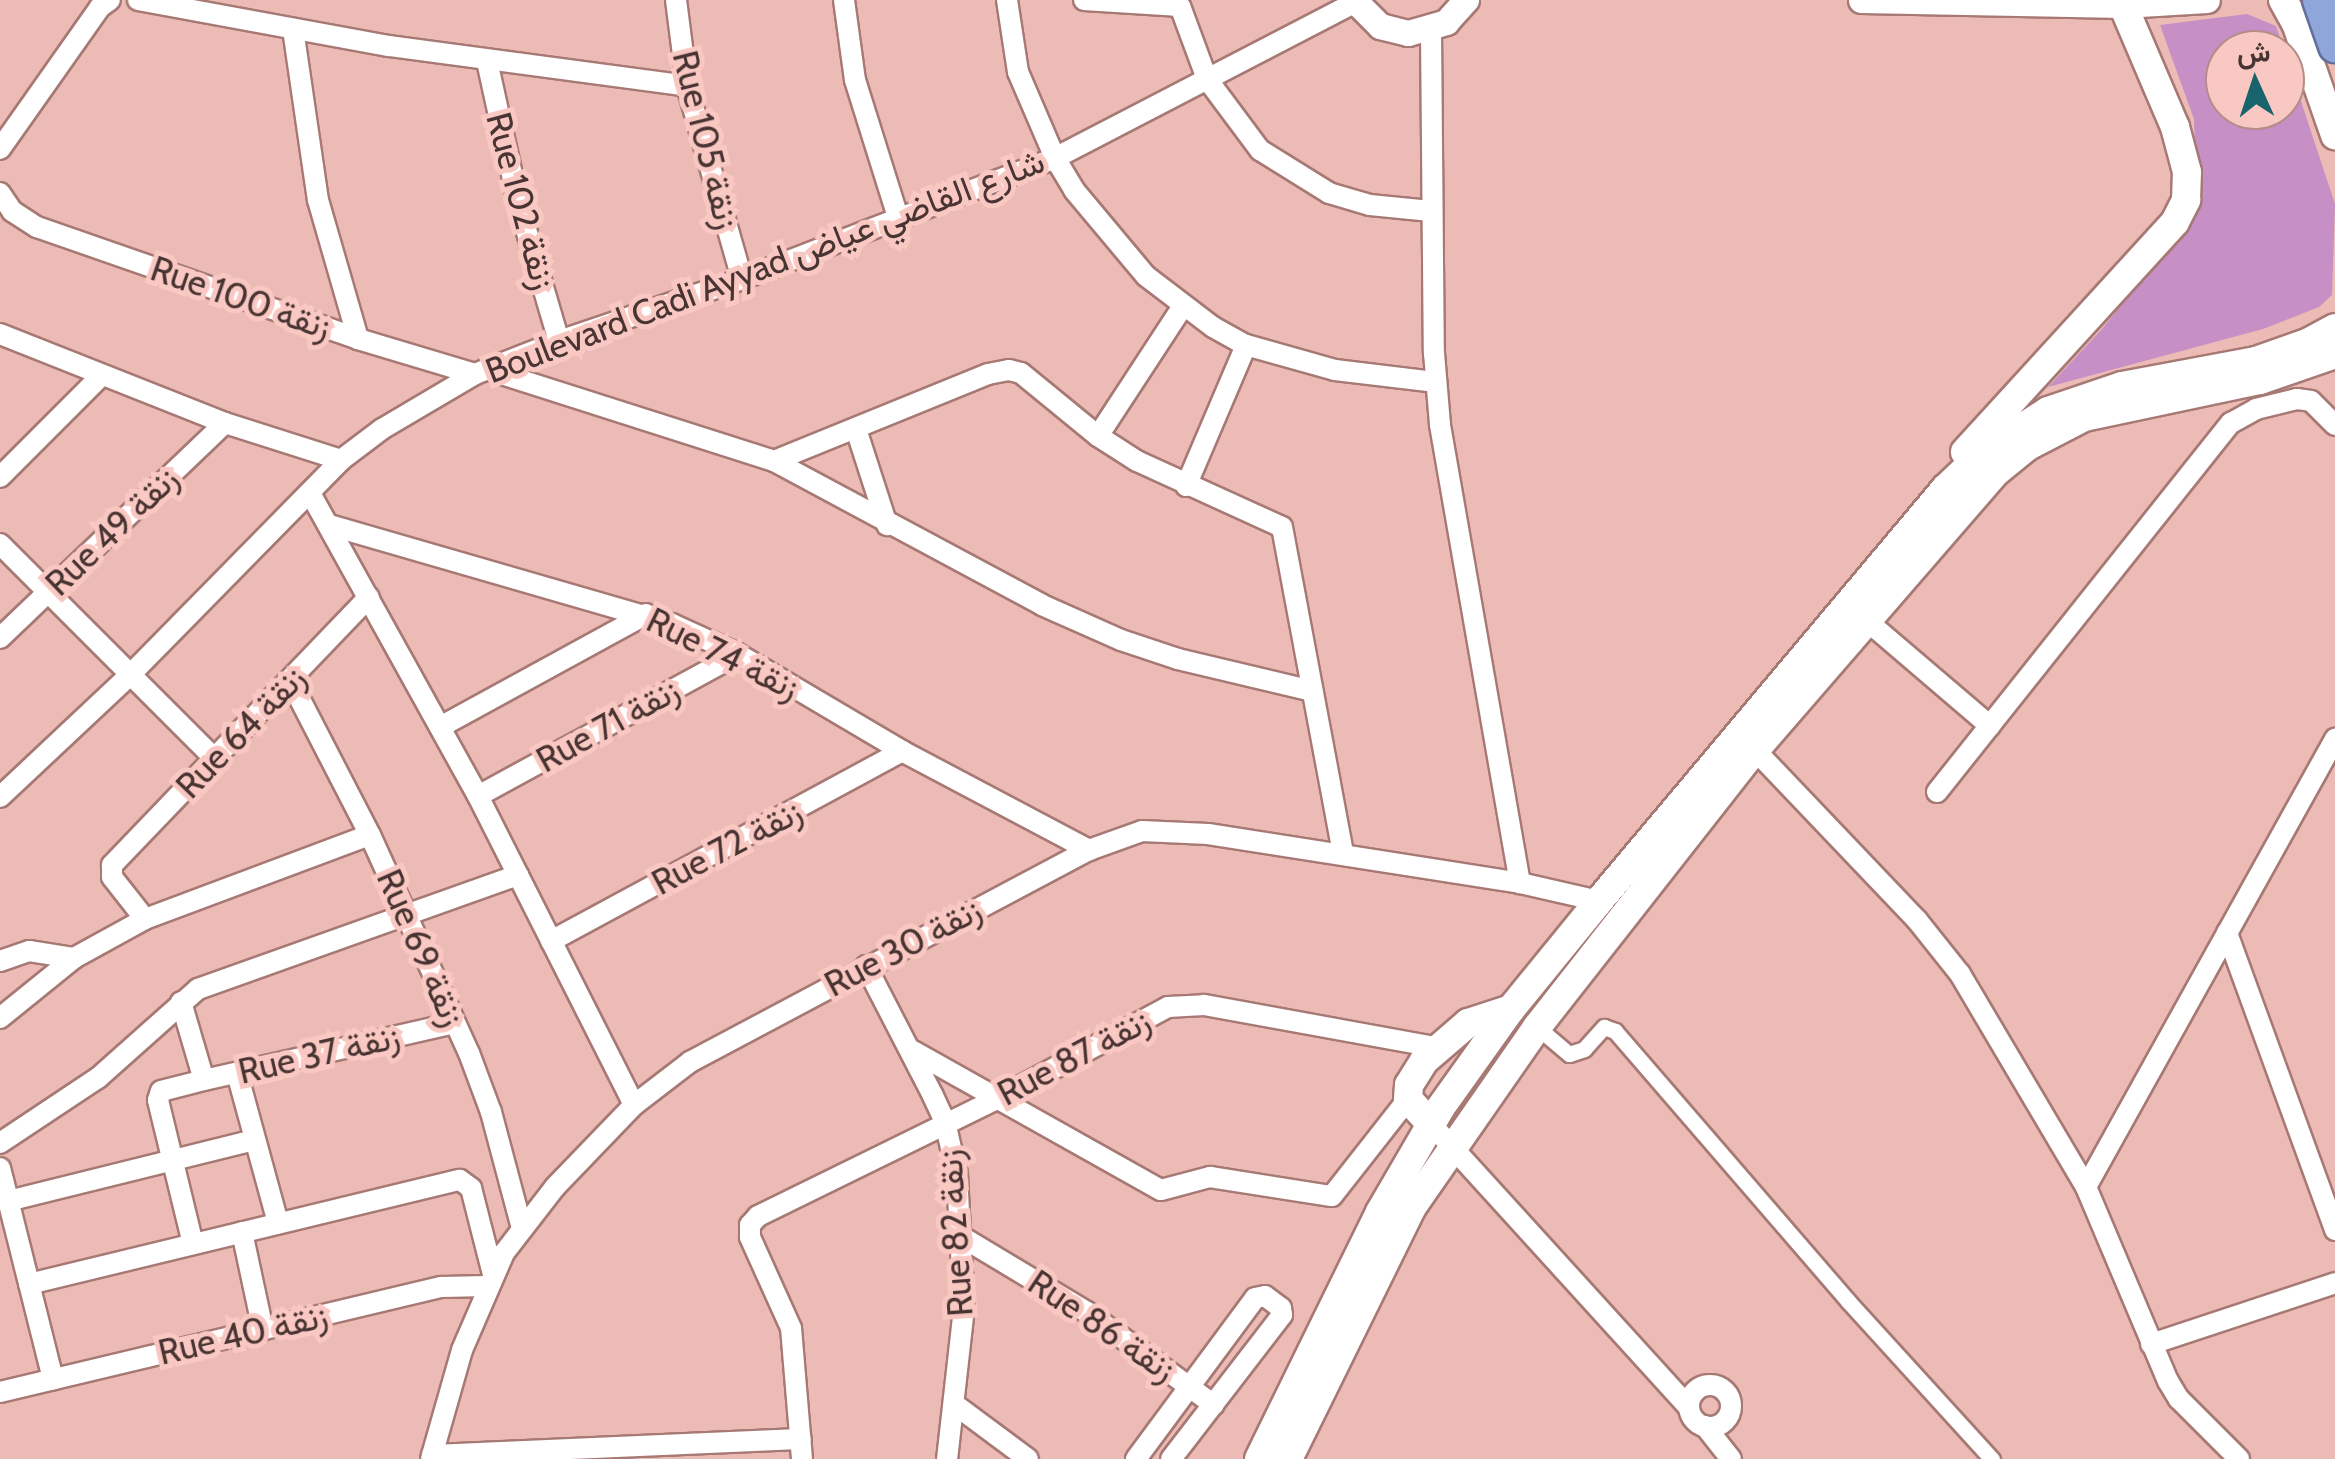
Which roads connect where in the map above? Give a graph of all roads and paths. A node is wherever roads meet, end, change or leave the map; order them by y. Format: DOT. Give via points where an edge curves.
graph roads {
  1 [pos="110,0"];
  2 [pos="138,0"];
  3 [pos="676,0"];
  4 [pos="844,0"];
  5 [pos="1008,0"];
  6 [pos="1084,0"];
  7 [pos="1466,0"];
  8 [pos="1862,0"];
  9 [pos="2207,0"];
  10 [pos="2283,0"];
  11 [pos="2296,0"];
  12 [pos="2322,0"];
  13 [pos="1355,1"];
  14 [pos="2123,5"];
  15 [pos="293,30"];
  16 [pos="1431,30"];
  17 [pos="2335,46"];
  18 [pos="487,60"];
  19 [pos="1207,79"];
  20 [pos="687,86"];
  21 [pos="2335,135"];
  22 [pos="0,149"];
  23 [pos="1055,158"];
  24 [pos="6,202"];
  25 [pos="1431,211"];
  26 [pos="899,220"];
  27 [pos="742,279"];
  28 [pos="1182,306"];
  29 [pos="2335,328"];
  30 [pos="0,334"];
  31 [pos="358,339"];
  32 [pos="559,340"];
  33 [pos="1246,344"];
  34 [pos="2335,354"];
  35 [pos="481,372"];
  36 [pos="100,376"];
  37 [pos="1436,382"];
  38 [pos="224,423"];
  39 [pos="2335,425"];
  40 [pos="856,429"];
  41 [pos="1098,436"];
  42 [pos="341,460"];
  43 [pos="774,461"];
  44 [pos="0,478"];
  45 [pos="1186,486"];
  46 [pos="1946,489"];
  47 [pos="310,492"];
  48 [pos="329,524"];
  49 [pos="888,525"];
  50 [pos="0,544"];
  51 [pos="48,592"];
  52 [pos="369,597"];
  53 [pos="646,614"];
  54 [pos="1866,620"];
  55 [pos="0,638"];
  56 [pos="738,654"];
  57 [pos="130,675"];
  58 [pos="291,682"];
  59 [pos="1312,691"];
  60 [pos="1990,726"];
  61 [pos="440,727"];
  62 [pos="2335,739"];
  63 [pos="1756,750"];
  64 [pos="902,751"];
  65 [pos="214,758"];
  66 [pos="1937,792"];
  67 [pos="478,796"];
  68 [pos="0,797"];
  69 [pos="370,835"];
  70 [pos="1090,850"];
  71 [pos="1343,853"];
  72 [pos="518,876"];
  73 [pos="1520,883"];
  74 [pos="1599,900"];
  75 [pos="406,914"];
  76 [pos="145,919"];
  77 [pos="2228,932"];
  78 [pos="551,941"];
  79 [pos="74,958"];
  80 [pos="0,962"];
  81 [pos="866,966"];
  82 [pos="180,1002"];
  83 [pos="1511,1008"];
  84 [pos="0,1018"];
  85 [pos="455,1023"];
  86 [pos="1537,1027"];
  87 [pos="1436,1048"];
  88 [pos="914,1051"];
  89 [pos="237,1073"];
  90 [pos="204,1080"];
  91 [pos="997,1099"];
  92 [pos="1408,1099"];
  93 [pos="634,1105"];
  94 [pos="945,1122"];
  95 [pos="1432,1125"];
  96 [pos="255,1140"];
  97 [pos="0,1143"];
  98 [pos="1453,1148"];
  99 [pos="172,1160"];
  100 [pos="0,1168"];
  101 [pos="2086,1187"];
  102 [pos="8,1201"];
  103 [pos="278,1224"];
  104 [pos="521,1226"];
  105 [pos="2335,1230"];
  106 [pos="242,1232"];
  107 [pos="962,1237"];
  108 [pos="193,1244"];
  109 [pos="490,1280"];
  110 [pos="2335,1283"];
  111 [pos="29,1284"];
  112 [pos="263,1330"];
  113 [pos="2151,1344"];
  114 [pos="53,1379"];
  115 [pos="1190,1386"];
  116 [pos="0,1392"];
  117 [pos="954,1404"];
  118 [pos="1214,1405"];
  119 [pos="1688,1406"];
  120 [pos="1706,1426"];
  121 [pos="801,1449"];
  122 [pos="431,1457"];
  123 [pos="947,1459"];
  124 [pos="1028,1459"];
  125 [pos="1136,1459"];
  126 [pos="1172,1459"];
  127 [pos="1259,1459"];
  128 [pos="1288,1459"];
  129 [pos="1730,1459"];
  130 [pos="1992,1459"];
  131 [pos="2239,1459"];
  1 -- 22 [label="street"];
  2 -- 15 [label="street"];
  3 -- 20 [label="street, Rue 105 زنقة"];
  4 -- 26 [label="street" via="856,80"];
  5 -- 23 [label="street" via="1018,72"];
  6 -- 19 [label="street" via="1180,6"];
  7 -- 16 [label="street"];
  8 -- 14 [label="street"];
  9 -- 14 [label="street"];
  10 -- 21 [label="main road"];
  11 -- 12 [label="main road"];
  12 -- 17 [label="highway, bridge"];
  13 -- 16 [label="street" via="1386,28"];
  13 -- 19 [label="street, Boulevard Cadi Ayyad شارع القاضي عياض"];
  14 -- 46 [label="main road" via="2176,127 2186,200 2175,222 1974,442"];
  15 -- 18 [label="street"];
  15 -- 31 [label="street" via="318,200"];
  16 -- 25 [label="street"];
  18 -- 20 [label="street"];
  18 -- 32 [label="street, Rue 102 زنقة" via="518,202"];
  19 -- 23 [label="street, Boulevard Cadi Ayyad شارع القاضي عياض"];
  19 -- 25 [label="street" via="1260,150 1290,171 1370,205"];
  20 -- 27 [label="street, Rue 105 زنقة"];
  23 -- 26 [label="street, Boulevard Cadi Ayyad شارع القاضي عياض"];
  23 -- 28 [label="street" via="1108,234"];
  24 -- 31 [label="street, Rue 100 زنقة" via="37,226"];
  25 -- 37 [label="street"];
  26 -- 27 [label="street, Boulevard Cadi Ayyad شارع القاضي عياض"];
  27 -- 32 [label="street, Boulevard Cadi Ayyad شارع القاضي عياض"];
  28 -- 33 [label="street"];
  28 -- 41 [label="street"];
  29 -- 46 [label="main road" via="2256,361 2122,386 2048,410 1983,453"];
  30 -- 36 [label="street"];
  31 -- 35 [label="street, Rue 100 زنقة"];
  32 -- 35 [label="street, Boulevard Cadi Ayyad شارع القاضي عياض"];
  33 -- 37 [label="street" via="1335,370"];
  33 -- 45 [label="street"];
  34 -- 54 [label="main road" via="2260,380 2126,406 2054,430 1997,471"];
  35 -- 42 [label="street, Boulevard Cadi Ayyad شارع القاضي عياض"];
  35 -- 43 [label="street, Rue 100 زنقة"];
  36 -- 38 [label="street"];
  36 -- 44 [label="street"];
  37 -- 73 [label="street"];
  38 -- 42 [label="street"];
  38 -- 51 [label="street, Rue 49 زنقة"];
  39 -- 60 [label="street" via="2311,401 2297,399 2231,423"];
  40 -- 41 [label="street" via="1009,370"];
  40 -- 43 [label="street"];
  40 -- 49 [label="street"];
  41 -- 45 [label="street"];
  42 -- 47 [label="street, Boulevard Cadi Ayyad شارع القاضي عياض"];
  43 -- 49 [label="street, Rue 100 زنقة"];
  45 -- 59 [label="street" via="1285,531"];
  46 -- 74 [label="main road"];
  47 -- 48 [label="street"];
  47 -- 57 [label="street, Boulevard Cadi Ayyad شارع القاضي عياض"];
  48 -- 52 [label="street"];
  48 -- 53 [label="street, Rue 74 زنقة"];
  49 -- 59 [label="street, Rue 100 زنقة" via="1122,640"];
  50 -- 51 [label="street"];
  51 -- 55 [label="street, Rue 49 زنقة"];
  51 -- 57 [label="street"];
  52 -- 58 [label="street, Rue 64 زنقة"];
  52 -- 61 [label="street"];
  53 -- 56 [label="street, Rue 74 زنقة"];
  53 -- 61 [label="street"];
  54 -- 60 [label="street"];
  54 -- 63 [label="main road"];
  56 -- 64 [label="street, Rue 74 زنقة"];
  56 -- 67 [label="street, Rue 71 زنقة"];
  57 -- 65 [label="street"];
  57 -- 68 [label="street, Boulevard Cadi Ayyad شارع القاضي عياض"];
  58 -- 65 [label="street, Rue 64 زنقة"];
  58 -- 69 [label="street, Rue 69 زنقة"];
  59 -- 71 [label="street"];
  60 -- 66 [label="street"];
  61 -- 67 [label="street"];
  62 -- 77 [label="street"];
  63 -- 86 [label="main road"];
  63 -- 101 [label="street" via="1918,920 1960,974"];
  64 -- 70 [label="street, Rue 74 زنقة"];
  64 -- 78 [label="street, Rue 72 زنقة"];
  65 -- 76 [label="street, Rue 64 زنقة" via="112,865 112,878"];
  67 -- 72 [label="street"];
  69 -- 75 [label="street, Rue 69 زنقة"];
  69 -- 76 [label="street"];
  70 -- 71 [label="street, Rue 30 زنقة" via="1142,831 1170,830"];
  70 -- 81 [label="street, Rue 30 زنقة"];
  71 -- 73 [label="street, Rue 30 زنقة"];
  72 -- 75 [label="street"];
  72 -- 78 [label="street"];
  73 -- 74 [label="street, Rue 30 زنقة"];
  74 -- 83 [label="main road"];
  75 -- 82 [label="street" via="220,979"];
  75 -- 85 [label="street, Rue 69 زنقة"];
  76 -- 79 [label="street"];
  77 -- 101 [label="street"];
  77 -- 105 [label="street"];
  78 -- 93 [label="street"];
  79 -- 80 [label="street" via="28,952"];
  79 -- 84 [label="street"];
  81 -- 88 [label="street, Rue 82 زنقة"];
  81 -- 93 [label="street, Rue 30 زنقة" via="690,1062"];
  82 -- 90 [label="street, Rue 37 زنقة"];
  82 -- 97 [label="street" via="98,1078"];
  83 -- 87 [label="main road" via="1468,1024"];
  83 -- 95 [label="main road"];
  85 -- 89 [label="street, Rue 37 زنقة"];
  85 -- 104 [label="street, Rue 69 زنقة" via="491,1112"];
  86 -- 98 [label="main road"];
  86 -- 130 [label="street" via="1569,1054 1584,1049 1604,1027 1614,1031"];
  87 -- 91 [label="street, Rue 87 زنقة" via="1185,1005 1151,1014"];
  87 -- 92 [label="main road" via="1409,1085"];
  88 -- 91 [label="street"];
  88 -- 94 [label="street, Rue 82 زنقة"];
  89 -- 90 [label="street, Rue 37 زنقة"];
  89 -- 96 [label="street"];
  90 -- 99 [label="street" via="159,1094"];
  91 -- 92 [label="street" via="1161,1190 1210,1177 1316,1196 1338,1192"];
  91 -- 94 [label="street, Rue 87 زنقة"];
  92 -- 95 [label="main road"];
  93 -- 104 [label="street, Rue 30 زنقة"];
  94 -- 107 [label="street, Rue 82 زنقة"];
  94 -- 121 [label="street, Rue 87 زنقة" via="750,1225 791,1328"];
  95 -- 98 [label="street"];
  95 -- 127 [label="main road" via="1380,1212"];
  96 -- 99 [label="street"];
  96 -- 103 [label="street"];
  98 -- 119 [label="street"];
  98 -- 128 [label="main road" via="1412,1208"];
  99 -- 102 [label="street"];
  99 -- 108 [label="street"];
  100 -- 102 [label="street"];
  101 -- 113 [label="street"];
  102 -- 111 [label="street"];
  103 -- 106 [label="street"];
  103 -- 109 [label="street" via="464,1181"];
  104 -- 109 [label="street, Rue 30 زنقة"];
  106 -- 108 [label="street"];
  106 -- 112 [label="street"];
  107 -- 115 [label="street, Rue 86 زنقة" via="1063,1296"];
  107 -- 117 [label="street, Rue 82 زنقة" via="964,1322"];
  108 -- 111 [label="street"];
  109 -- 112 [label="street, Rue 40 زنقة"];
  109 -- 122 [label="street, Rue 30 زنقة"];
  110 -- 113 [label="street"];
  111 -- 114 [label="street"];
  112 -- 114 [label="street, Rue 40 زنقة"];
  113 -- 131 [label="street" via="2179,1399"];
  114 -- 116 [label="street, Rue 40 زنقة"];
  115 -- 118 [label="street, Rue 86 زنقة"];
  115 -- 118 [label="street" via="1255,1298 1265,1296 1282,1313"];
  115 -- 125 [label="street"];
  117 -- 123 [label="street, Rue 82 زنقة"];
  117 -- 124 [label="street"];
  118 -- 126 [label="street"];
  119 -- 120 [label="street"];
  119 -- 120 [label="street" via="1702,1386 1725,1391 1727,1417"];
  120 -- 129 [label="street"];
  121 -- 122 [label="street"];
}
